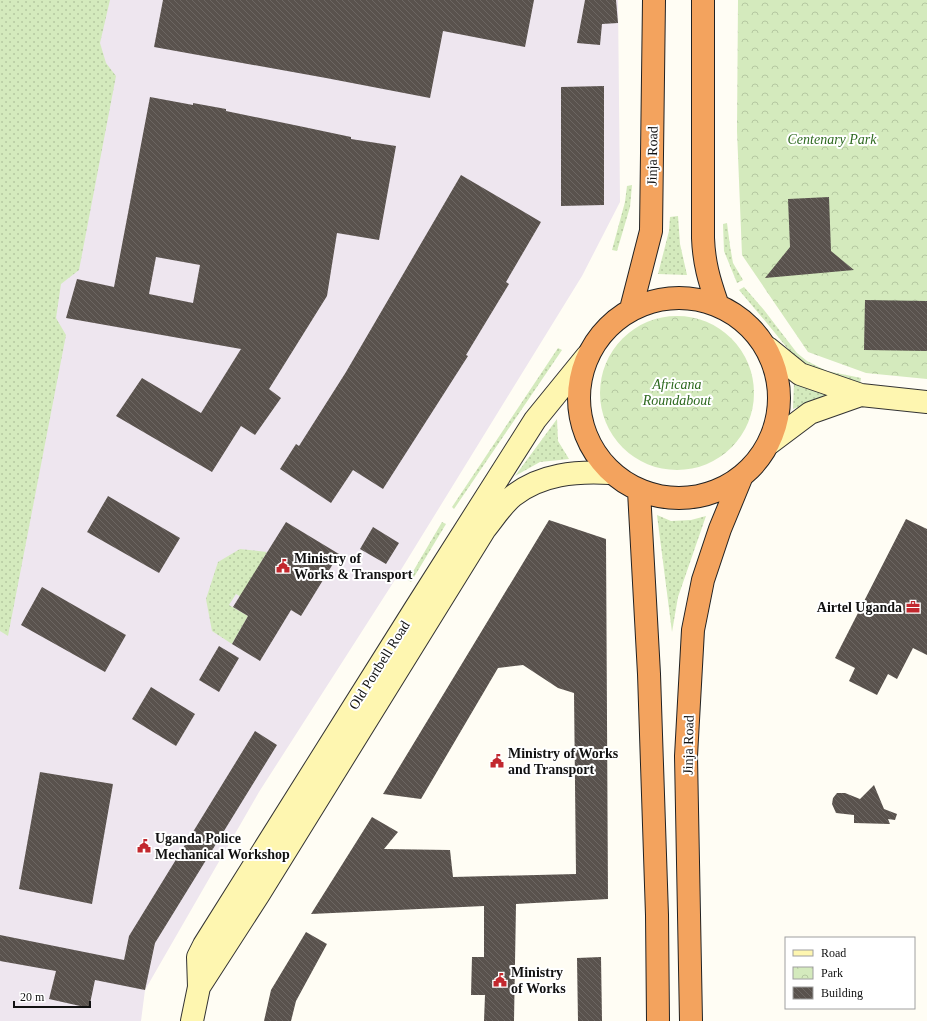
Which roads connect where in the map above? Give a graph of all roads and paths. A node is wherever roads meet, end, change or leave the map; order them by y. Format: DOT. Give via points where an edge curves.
graph roads {
  1 [pos="654,0"];
  2 [pos="702,0"];
  3 [pos="717,304"];
  4 [pos="631,309"];
  5 [pos="768,348"];
  6 [pos="588,356"];
  7 [pos="860,395"];
  8 [pos="927,402"];
  9 [pos="770,443"];
  10 [pos="610,473"];
  11 [pos="741,478"];
  12 [pos="639,491"];
  13 [pos="199,987"];
  14 [pos="192,1021"];
  15 [pos="658,1021"];
  16 [pos="691,1021"];
  1 -- 4 [label="highway, Jinja Road" via="651,231"];
  2 -- 3 [label="highway" via="704,260"];
  3 -- 4 [label="highway" via="688,297 659,299"];
  3 -- 5 [label="highway" via="746,321"];
  4 -- 6 [label="highway" via="606,329"];
  5 -- 7 [label="main road" via="800,374"];
  5 -- 9 [label="highway" via="779,379 780,412"];
  6 -- 10 [label="highway" via="579,387 580,418 591,448"];
  6 -- 13 [label="main road, Old Portbell Road" via="535,420 204,945 198,957"];
  7 -- 8 [label="main road"];
  7 -- 9 [label="main road" via="810,413"];
  9 -- 11 [label="highway"];
  10 -- 12 [label="highway"];
  10 -- 13 [label="main road, Old Portbell Road" via="587,471 539,480 513,496 485,529"];
  11 -- 12 [label="highway" via="710,495 674,499"];
  11 -- 16 [label="highway, Jinja Road" via="703,580 693,630 686,756"];
  12 -- 15 [label="highway" via="649,674"];
  13 -- 14 [label="main road, Old Portbell Road"];
}
